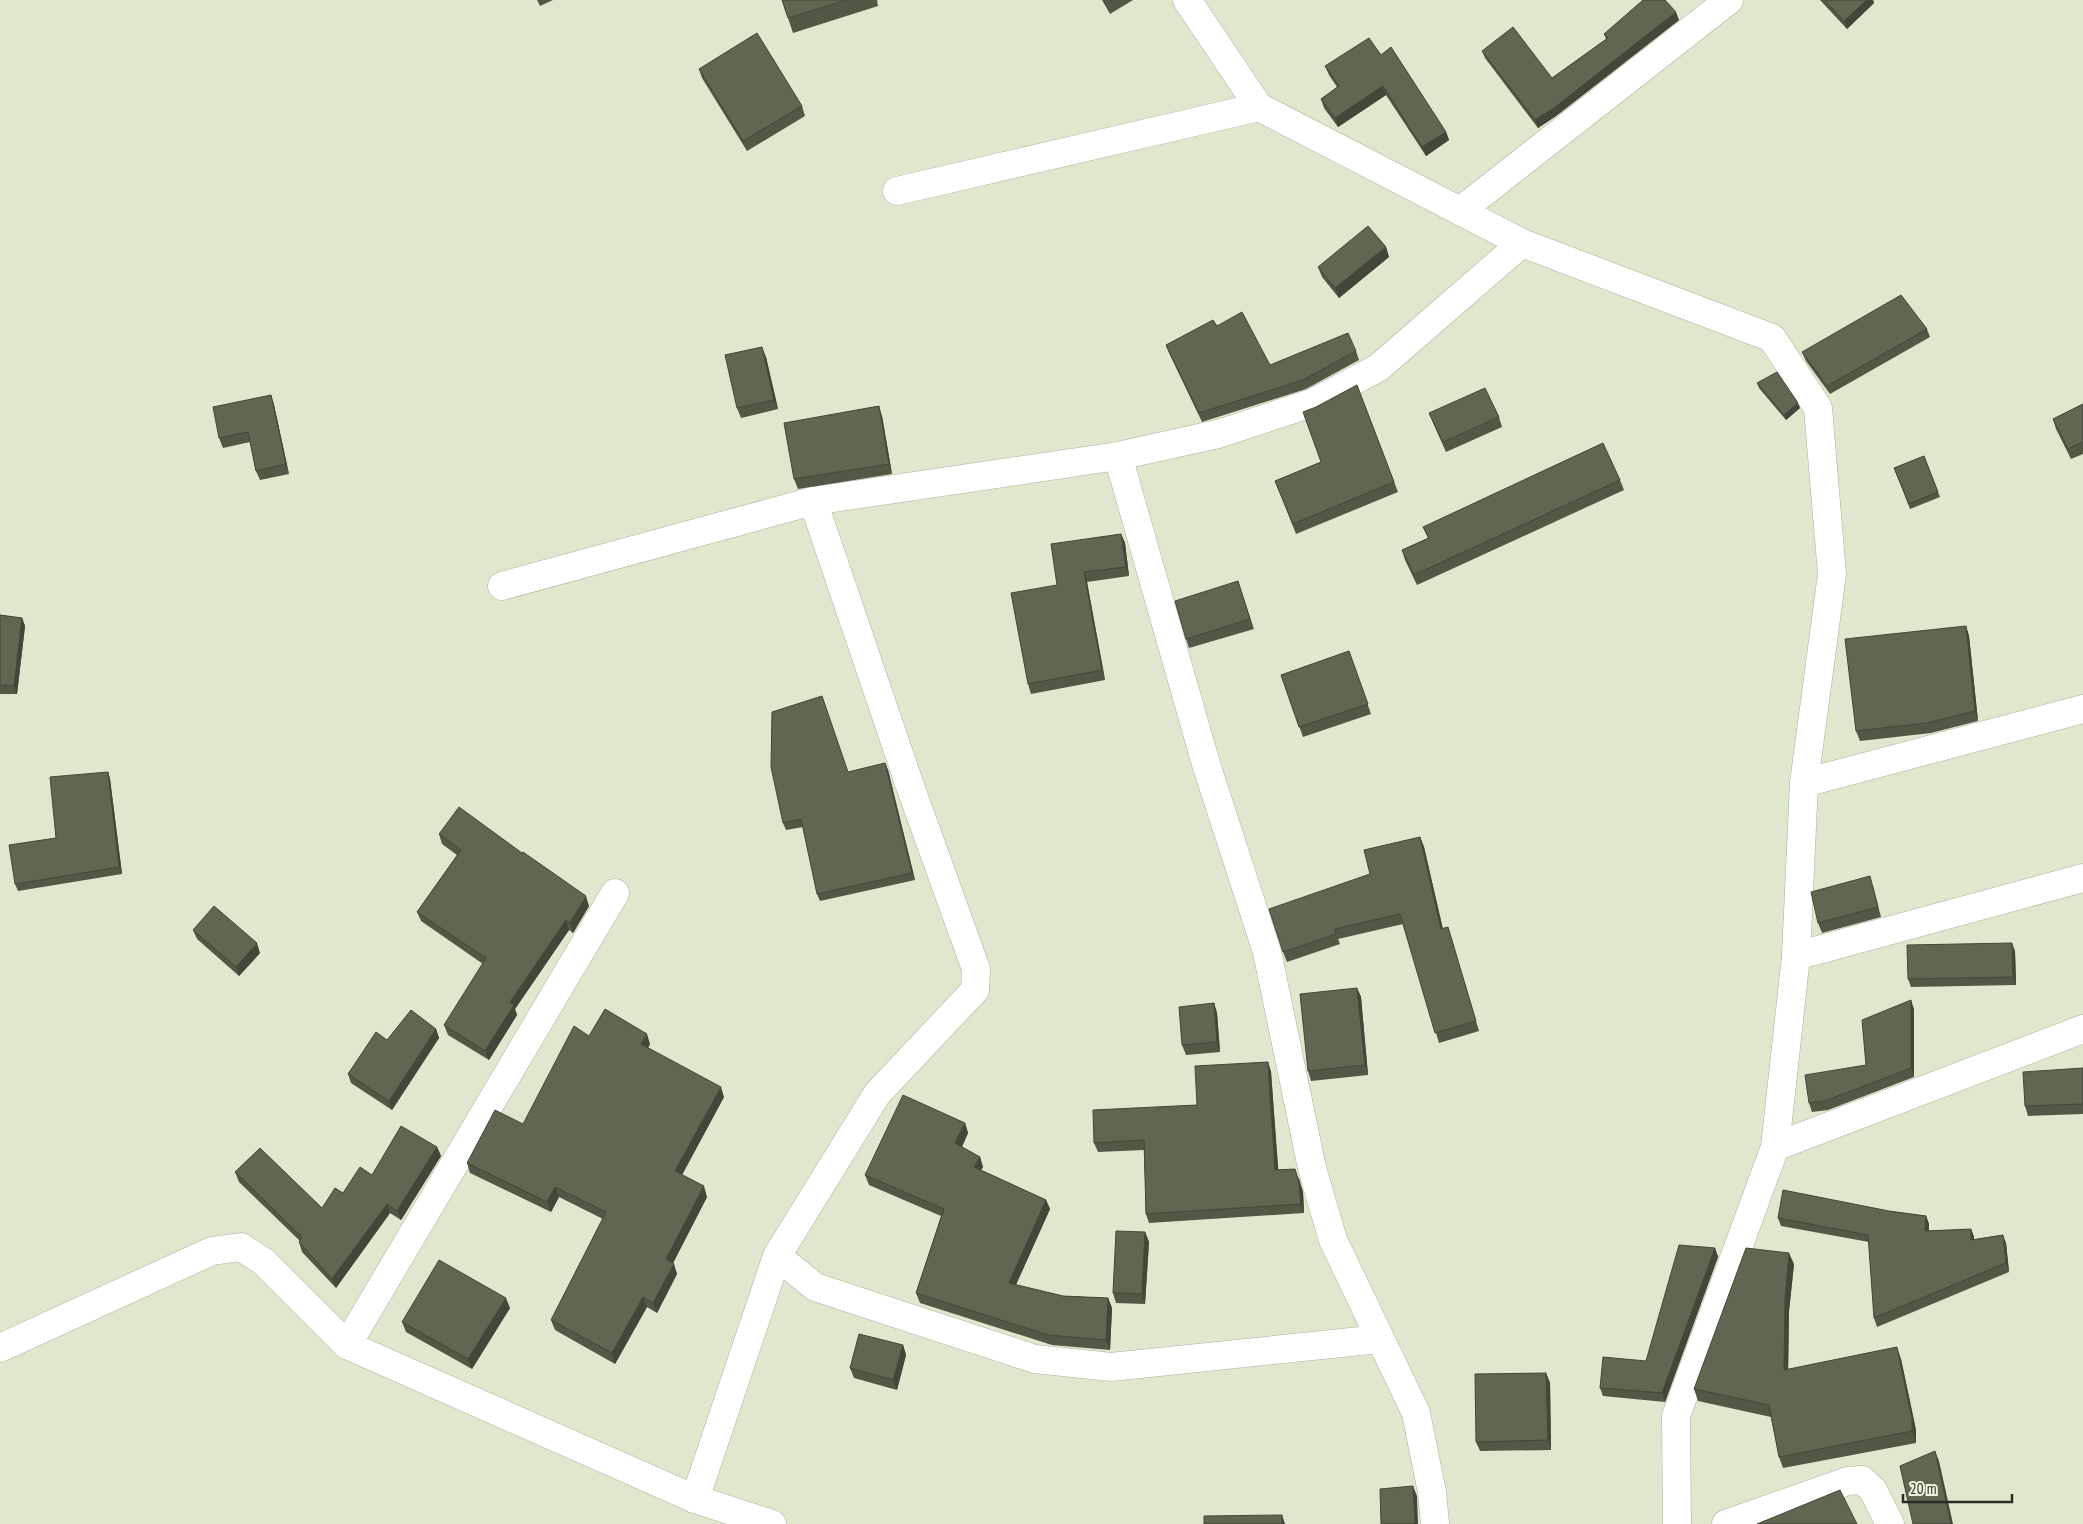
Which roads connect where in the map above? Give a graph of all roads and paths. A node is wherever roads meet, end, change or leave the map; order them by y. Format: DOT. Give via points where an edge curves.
graph roads {
  1 [pos="1187,0"];
  2 [pos="1729,0"];
  3 [pos="1259,107"];
  4 [pos="897,192"];
  5 [pos="1460,212"];
  6 [pos="1522,243"];
  7 [pos="1118,456"];
  8 [pos="813,501"];
  9 [pos="502,586"];
  10 [pos="2083,709"];
  11 [pos="1804,783"];
  12 [pos="2083,878"];
  13 [pos="615,894"];
  14 [pos="1796,956"];
  15 [pos="2083,1029"];
  16 [pos="1775,1147"];
  17 [pos="777,1256"];
  18 [pos="1380,1339"];
  19 [pos="347,1345"];
  20 [pos="0,1348"];
  21 [pos="695,1499"];
  22 [pos="772,1524"];
  23 [pos="1435,1524"];
  24 [pos="1677,1524"];
  25 [pos="1726,1524"];
  26 [pos="1890,1524"];
  1 -- 3 [label="street"];
  2 -- 5 [label="street"];
  3 -- 4 [label="street"];
  3 -- 5 [label="street"];
  5 -- 6 [label="street"];
  6 -- 7 [label="street" via="1378,368 1312,403 1218,434"];
  6 -- 11 [label="street" via="1772,338 1818,408 1832,574"];
  7 -- 8 [label="street"];
  7 -- 18 [label="street" via="1206,764 1267,952 1312,1168 1333,1240"];
  8 -- 9 [label="street"];
  8 -- 17 [label="street" via="976,969 975,990 877,1094"];
  10 -- 11 [label="street"];
  11 -- 14 [label="street"];
  12 -- 14 [label="street"];
  13 -- 19 [label="street"];
  14 -- 16 [label="street"];
  15 -- 16 [label="street"];
  16 -- 24 [label="street" via="1676,1416"];
  17 -- 18 [label="street" via="815,1287 1035,1359 1111,1367"];
  17 -- 21 [label="street"];
  18 -- 23 [label="street" via="1416,1413"];
  19 -- 20 [label="street" via="264,1262 241,1247 212,1251"];
  19 -- 21 [label="street"];
  21 -- 22 [label="street"];
  25 -- 26 [label="street" via="1848,1481 1862,1480 1873,1490"];
}
